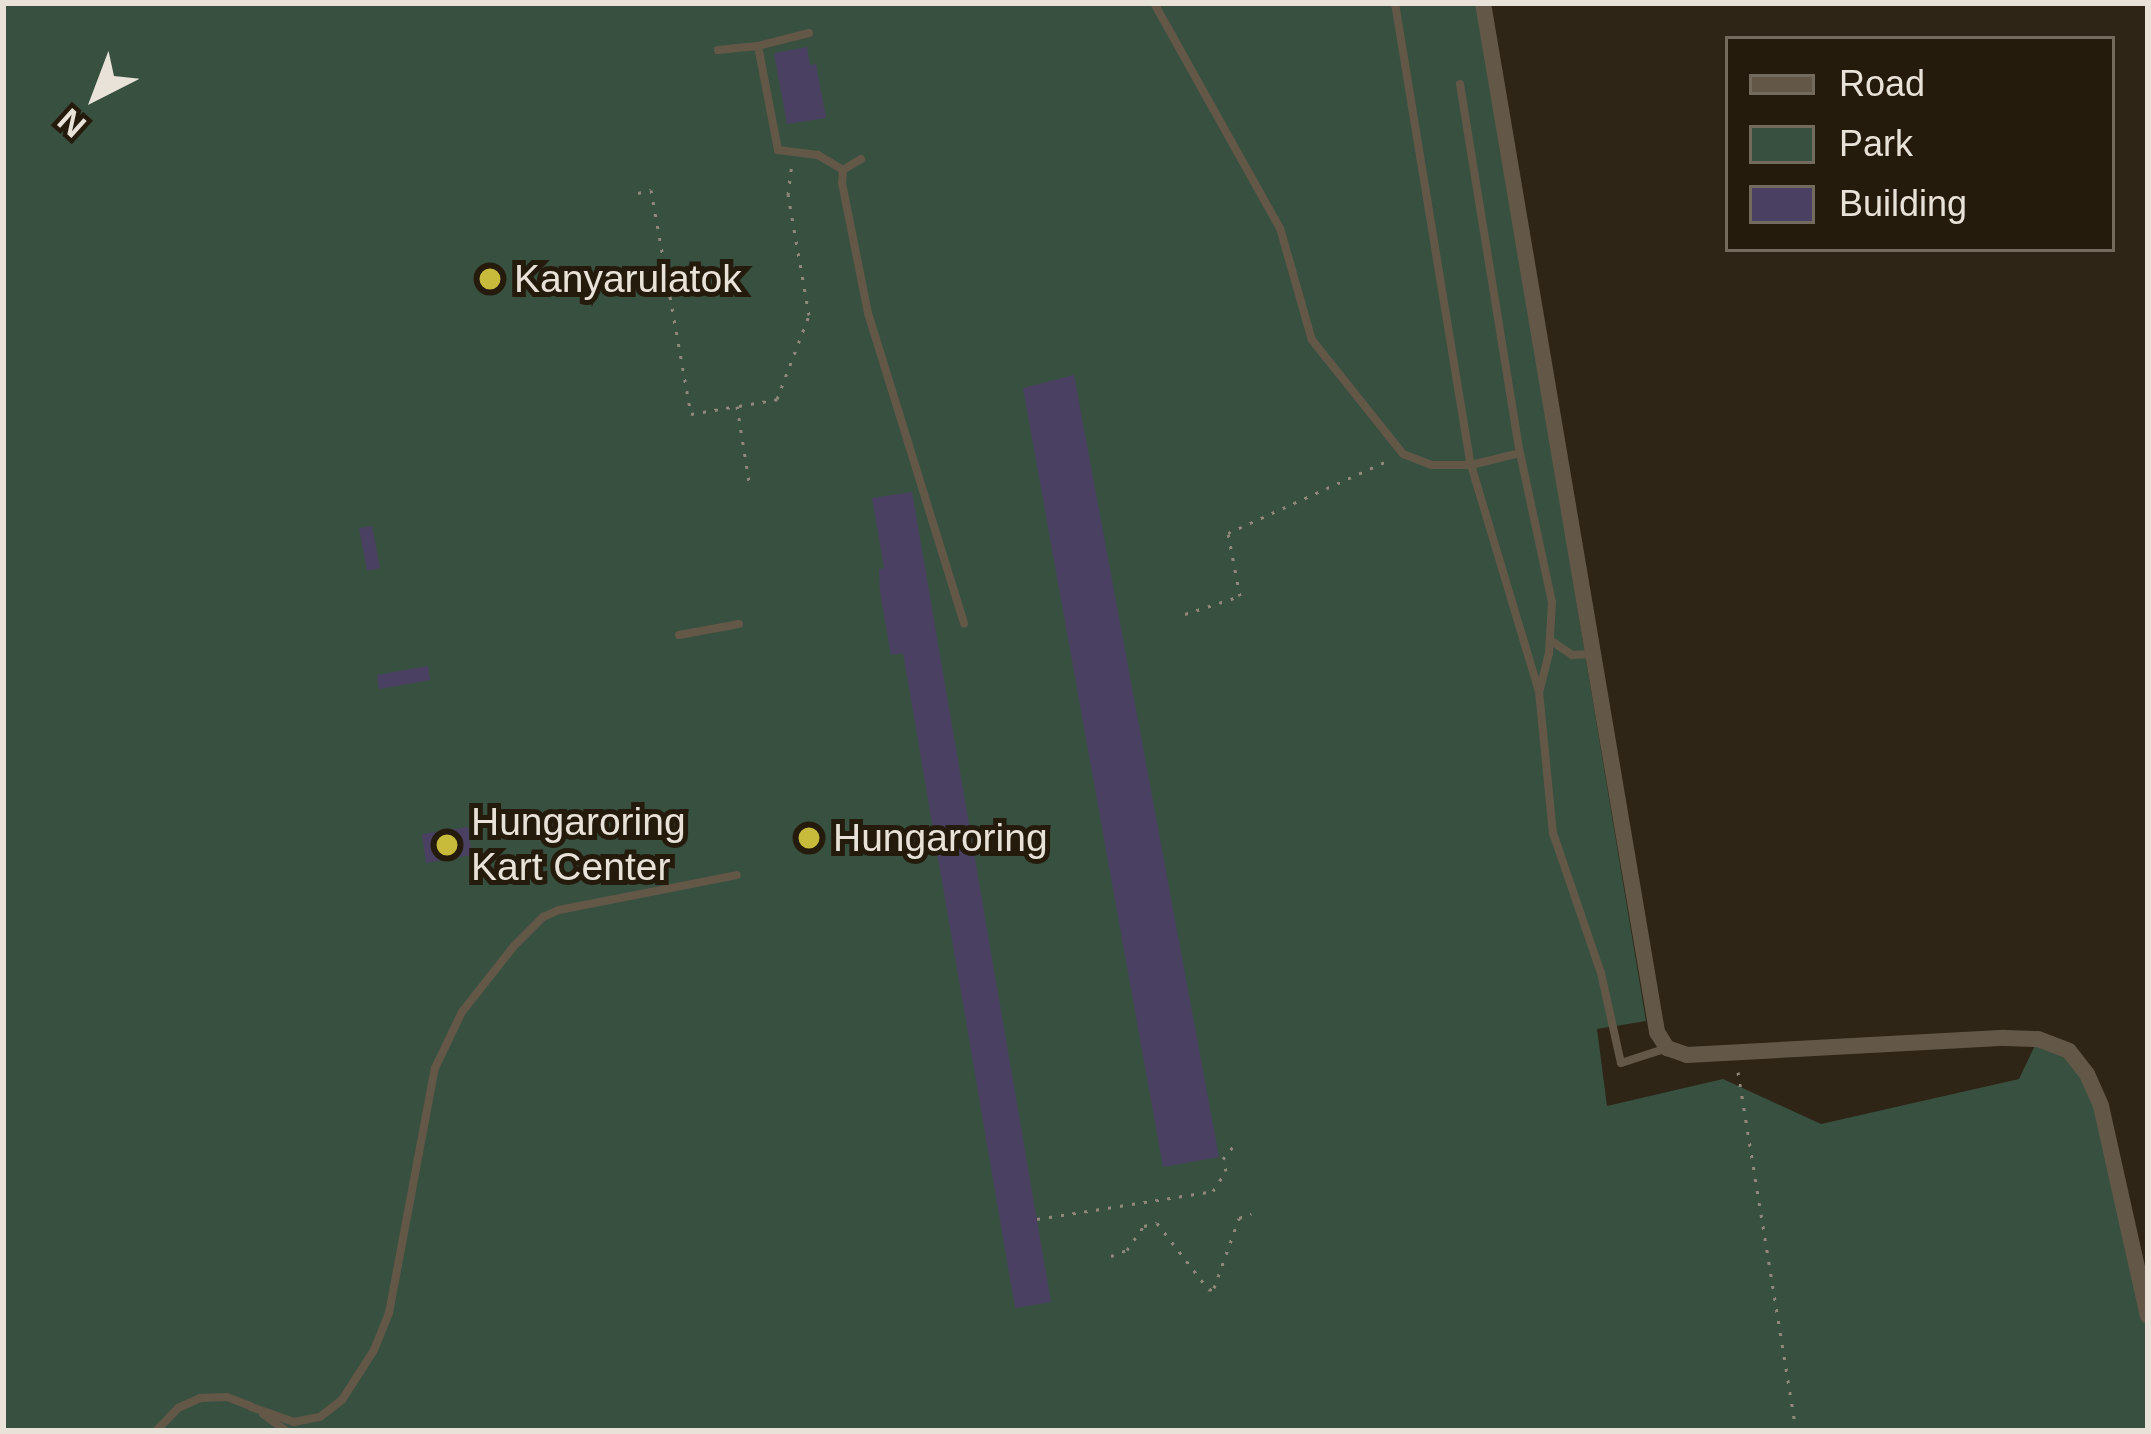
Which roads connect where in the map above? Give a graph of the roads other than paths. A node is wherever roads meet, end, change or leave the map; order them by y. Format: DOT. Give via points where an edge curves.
graph roads {
  1 [pos="1154,3"];
  2 [pos="1395,3"];
  3 [pos="1483,3"];
  4 [pos="809,33"];
  5 [pos="758,46"];
  6 [pos="718,50"];
  7 [pos="1460,84"];
  8 [pos="861,159"];
  9 [pos="843,170"];
  10 [pos="1520,453"];
  11 [pos="1471,465"];
  12 [pos="739,624"];
  13 [pos="964,624"];
  14 [pos="679,635"];
  15 [pos="1550,640"];
  16 [pos="1594,654"];
  17 [pos="1539,691"];
  18 [pos="737,875"];
  19 [pos="1667,1048"];
  20 [pos="2148,1316"];
  21 [pos="251,1407"];
  22 [pos="155,1431"];
  23 [pos="286,1431"];
  1 -- 11 [label="lane" via="1280,228 1312,340 1403,454"];
  2 -- 11 [label="lane"];
  3 -- 16 [label="street"];
  4 -- 5 [label="lane"];
  5 -- 6 [label="lane"];
  5 -- 9 [label="lane" via="778,149 818,154"];
  7 -- 10 [label="lane"];
  8 -- 9 [label="lane"];
  9 -- 13 [label="lane" via="868,313"];
  10 -- 11 [label="lane"];
  10 -- 15 [label="lane" via="1552,602"];
  11 -- 17 [label="lane"];
  12 -- 14 [label="lane"];
  15 -- 16 [label="lane" via="1572,656"];
  15 -- 17 [label="lane"];
  16 -- 19 [label="street" via="1657,1032"];
  17 -- 19 [label="lane" via="1553,833 1601,974 1621,1063"];
  18 -- 21 [label="lane" via="577,905 528,931 462,1012 435,1068 385,1331 364,1369 331,1411 306,1422"];
  19 -- 20 [label="street" via="1687,1055 2005,1038 2069,1051 2101,1106"];
  21 -- 22 [label="lane" via="200,1398"];
  21 -- 23 [label="lane"];
}
